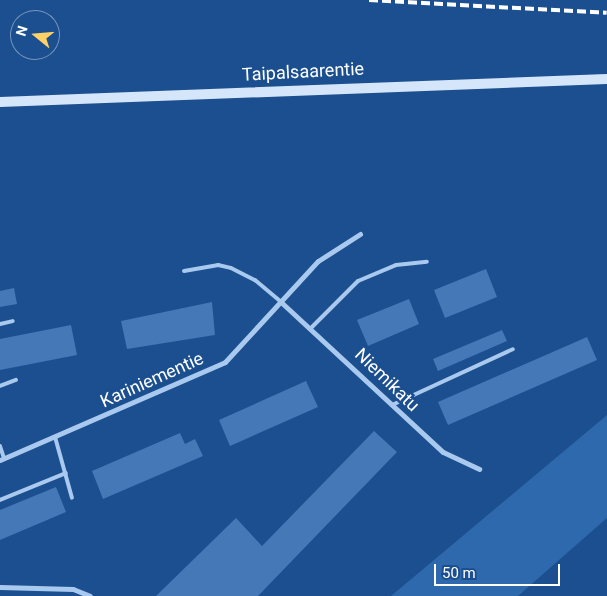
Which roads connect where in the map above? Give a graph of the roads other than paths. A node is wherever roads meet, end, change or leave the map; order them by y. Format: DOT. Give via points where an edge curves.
graph roads {
  1 [pos="607,79"];
  2 [pos="0,102"];
  3 [pos="360,234"];
  4 [pos="428,262"];
  5 [pos="184,271"];
  6 [pos="282,303"];
  7 [pos="13,321"];
  8 [pos="0,324"];
  9 [pos="312,327"];
  10 [pos="512,349"];
  11 [pos="16,380"];
  12 [pos="0,386"];
  13 [pos="392,404"];
  14 [pos="55,437"];
  15 [pos="0,446"];
  16 [pos="2,459"];
  17 [pos="479,469"];
  18 [pos="66,473"];
  19 [pos="72,498"];
  20 [pos="0,500"];
  21 [pos="0,587"];
  22 [pos="90,596"];
  1 -- 2 [label="main road, Taipalsaarentie"];
  3 -- 6 [label="street, Kariniementie" via="318,261"];
  4 -- 9 [label="lane" via="396,265 358,281"];
  5 -- 6 [label="lane" via="218,265 231,268 255,280"];
  6 -- 9 [label="street, Niemikatu"];
  6 -- 14 [label="street, Kariniementie" via="247,343 217,366"];
  7 -- 8 [label="lane"];
  9 -- 13 [label="street, Niemikatu"];
  10 -- 13 [label="lane"];
  11 -- 12 [label="lane"];
  13 -- 17 [label="street, Niemikatu" via="444,452"];
  14 -- 16 [label="street, Kariniementie"];
  14 -- 18 [label="lane"];
  15 -- 16 [label="lane"];
  18 -- 19 [label="lane"];
  18 -- 20 [label="lane"];
  21 -- 22 [label="street" via="73,589"];
}
